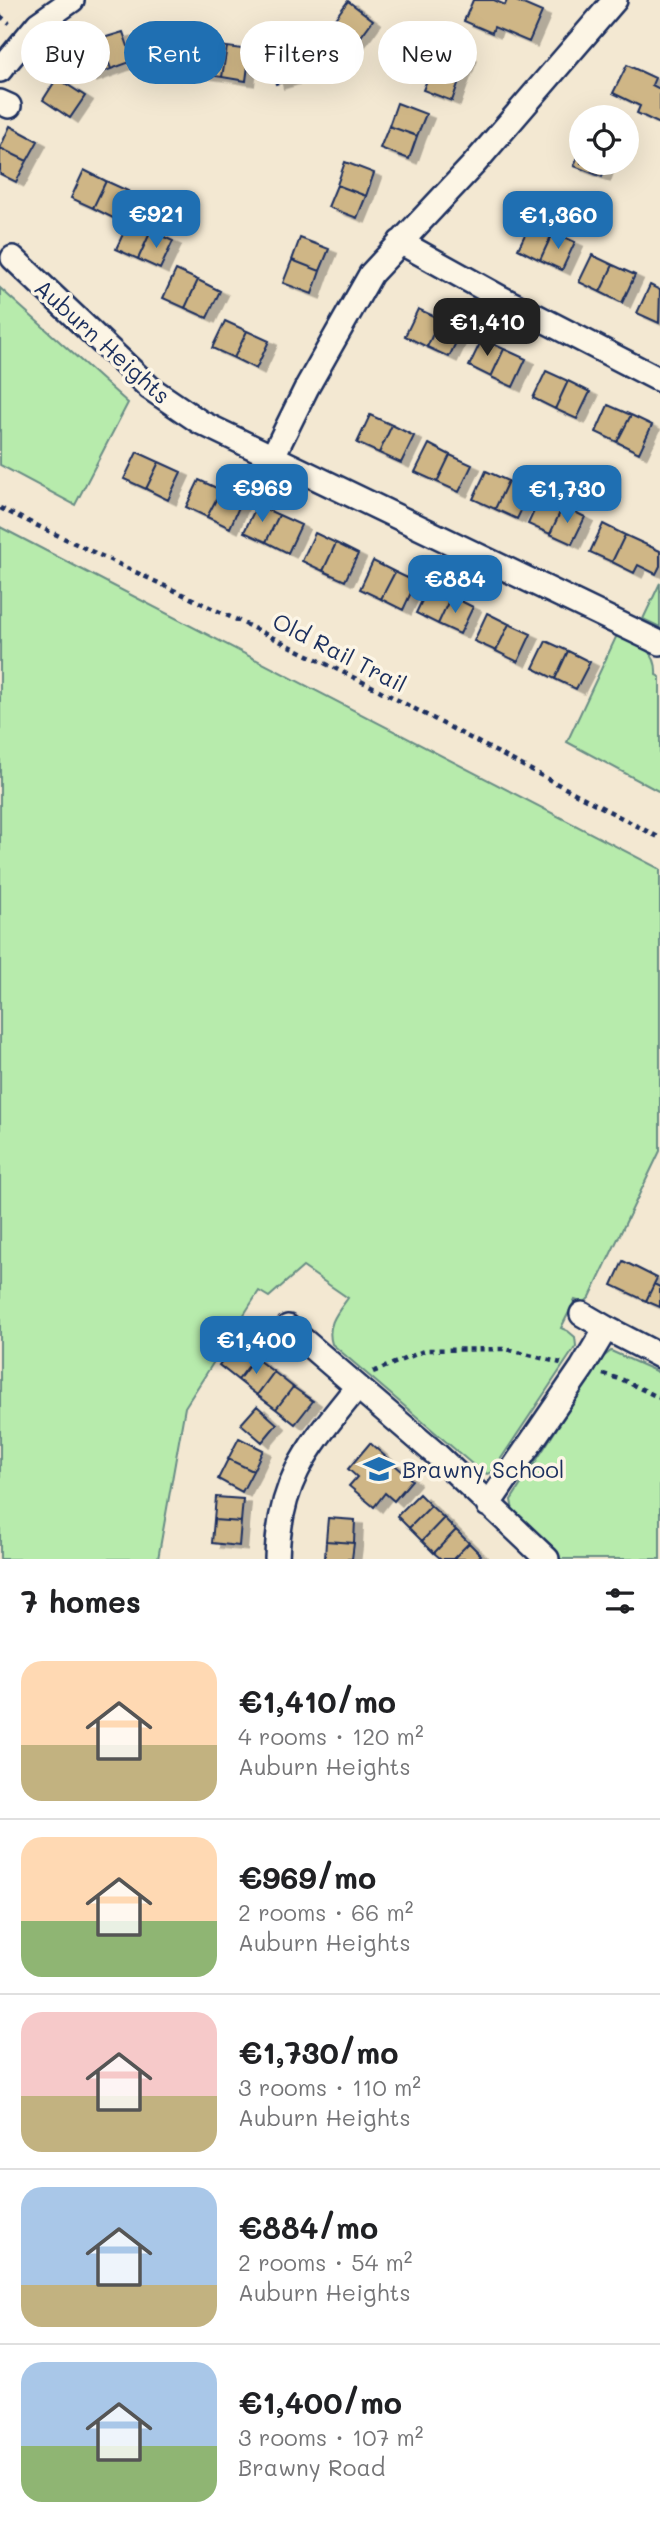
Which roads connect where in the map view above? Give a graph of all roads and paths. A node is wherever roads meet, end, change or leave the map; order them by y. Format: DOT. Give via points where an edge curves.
graph roads {
  1 [pos="72,0"];
  2 [pos="615,0"];
  3 [pos="0,69"];
  4 [pos="400,242"];
  5 [pos="13,258"];
  6 [pos="660,380"];
  7 [pos="273,456"];
  8 [pos="0,508"];
  9 [pos="660,643"];
  10 [pos="660,838"];
  11 [pos="582,1314"];
  12 [pos="288,1327"];
  13 [pos="606,1328"];
  14 [pos="660,1356"];
  15 [pos="582,1368"];
  16 [pos="357,1387"];
  17 [pos="660,1398"];
  18 [pos="488,1505"];
  19 [pos="278,1559"];
  20 [pos="547,1559"];
  1 -- 3 [label="street" via="38,24"];
  2 -- 4 [label="street" via="474,164"];
  4 -- 6 [label="street"];
  4 -- 7 [label="street" via="363,286"];
  5 -- 7 [label="street, Auburn Heights" via="172,404"];
  7 -- 9 [label="street, Auburn Heights"];
  8 -- 10 [label="path, Old Rail Trail" via="364,683"];
  11 -- 13 [label="street"];
  12 -- 16 [label="street"];
  13 -- 14 [label="street"];
  13 -- 15 [label="street"];
  15 -- 16 [label="path" via="506,1349 426,1350 374,1371"];
  15 -- 17 [label="path"];
  15 -- 18 [label="street"];
  16 -- 18 [label="street"];
  16 -- 19 [label="street" via="291,1478"];
  18 -- 20 [label="street"];
}
